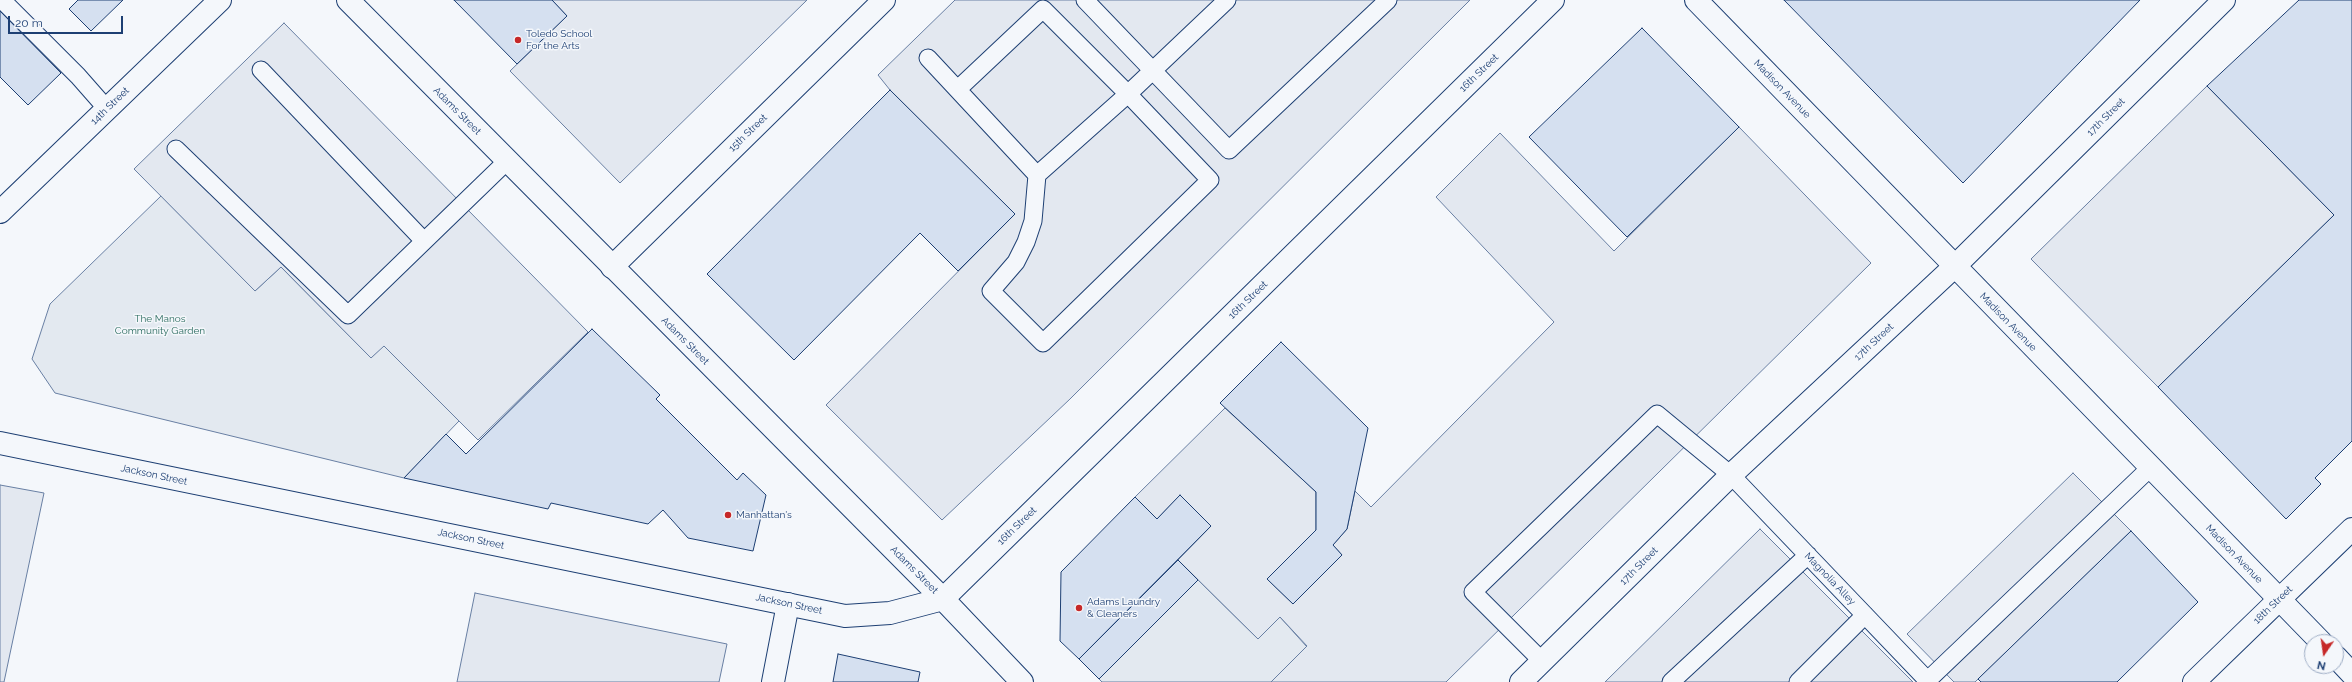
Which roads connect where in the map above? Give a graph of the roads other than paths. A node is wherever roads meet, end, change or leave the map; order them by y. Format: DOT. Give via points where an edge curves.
graph roads {
  1 [pos="2,0"];
  2 [pos="220,0"];
  3 [pos="348,0"];
  4 [pos="884,0"];
  5 [pos="1085,0"];
  6 [pos="1227,0"];
  7 [pos="1388,0"];
  8 [pos="1553,0"];
  9 [pos="1696,0"];
  10 [pos="2224,0"];
  11 [pos="928,58"];
  12 [pos="261,70"];
  13 [pos="1152,70"];
  14 [pos="958,90"];
  15 [pos="1128,94"];
  16 [pos="107,109"];
  17 [pos="176,149"];
  18 [pos="507,161"];
  19 [pos="1037,175"];
  20 [pos="0,212"];
  21 [pos="424,241"];
  22 [pos="612,267"];
  23 [pos="1954,267"];
  24 [pos="0,443"];
  25 [pos="2150,468"];
  26 [pos="1731,475"];
  27 [pos="2352,529"];
  28 [pos="1808,555"];
  29 [pos="943,599"];
  30 [pos="2278,599"];
  31 [pos="788,604"];
  32 [pos="1865,615"];
  33 [pos="2313,634"];
  34 [pos="1542,661"];
  35 [pos="2344,666"];
  36 [pos="2352,674"];
  37 [pos="1928,681"];
  38 [pos="773,682"];
  39 [pos="1022,682"];
  40 [pos="1521,682"];
  41 [pos="1671,682"];
  42 [pos="1798,682"];
  43 [pos="2194,682"];
  1 -- 16 [label="lane" via="78,76"];
  2 -- 16 [label="street, 14th Street"];
  3 -- 18 [label="street, Adams Street"];
  4 -- 22 [label="street, 15th Street"];
  5 -- 13 [label="lane"];
  6 -- 13 [label="lane"];
  7 -- 13 [label="lane" via="1229,150"];
  8 -- 29 [label="street, 16th Street"];
  9 -- 23 [label="street, Madison Avenue"];
  10 -- 23 [label="street, 17th Street"];
  11 -- 14 [label="lane"];
  12 -- 21 [label="lane"];
  13 -- 15 [label="lane"];
  14 -- 15 [label="lane" via="1044,9"];
  14 -- 19 [label="lane"];
  15 -- 19 [label="lane"];
  15 -- 19 [label="lane" via="1210,180 1044,343 991,291 1016,262 1026,242 1033,221"];
  16 -- 20 [label="street, 14th Street"];
  17 -- 21 [label="lane" via="348,315"];
  18 -- 21 [label="lane"];
  18 -- 22 [label="street, Adams Street"];
  22 -- 29 [label="street, Adams Street"];
  23 -- 25 [label="street, Madison Avenue"];
  23 -- 26 [label="street, 17th Street"];
  24 -- 31 [label="street, Jackson Street"];
  25 -- 30 [label="street, Madison Avenue"];
  25 -- 37 [label="lane"];
  26 -- 28 [label="lane, Magnolia Alley"];
  26 -- 34 [label="street, 17th Street"];
  26 -- 34 [label="lane, Magnolia Alley" via="1657,414 1474,592"];
  27 -- 30 [label="street, 18th Street"];
  28 -- 32 [label="lane, Magnolia Alley"];
  28 -- 41 [label="lane"];
  29 -- 31 [label="street, Jackson Street" via="890,613 845,616"];
  29 -- 39 [label="street, Adams Street"];
  30 -- 33 [label="street, Madison Avenue"];
  30 -- 43 [label="street, 18th Street"];
  31 -- 38 [label="street"];
  32 -- 37 [label="lane, Magnolia Alley"];
  32 -- 42 [label="lane"];
  34 -- 40 [label="street, 17th Street"];
  35 -- 36 [label="street"];
}
